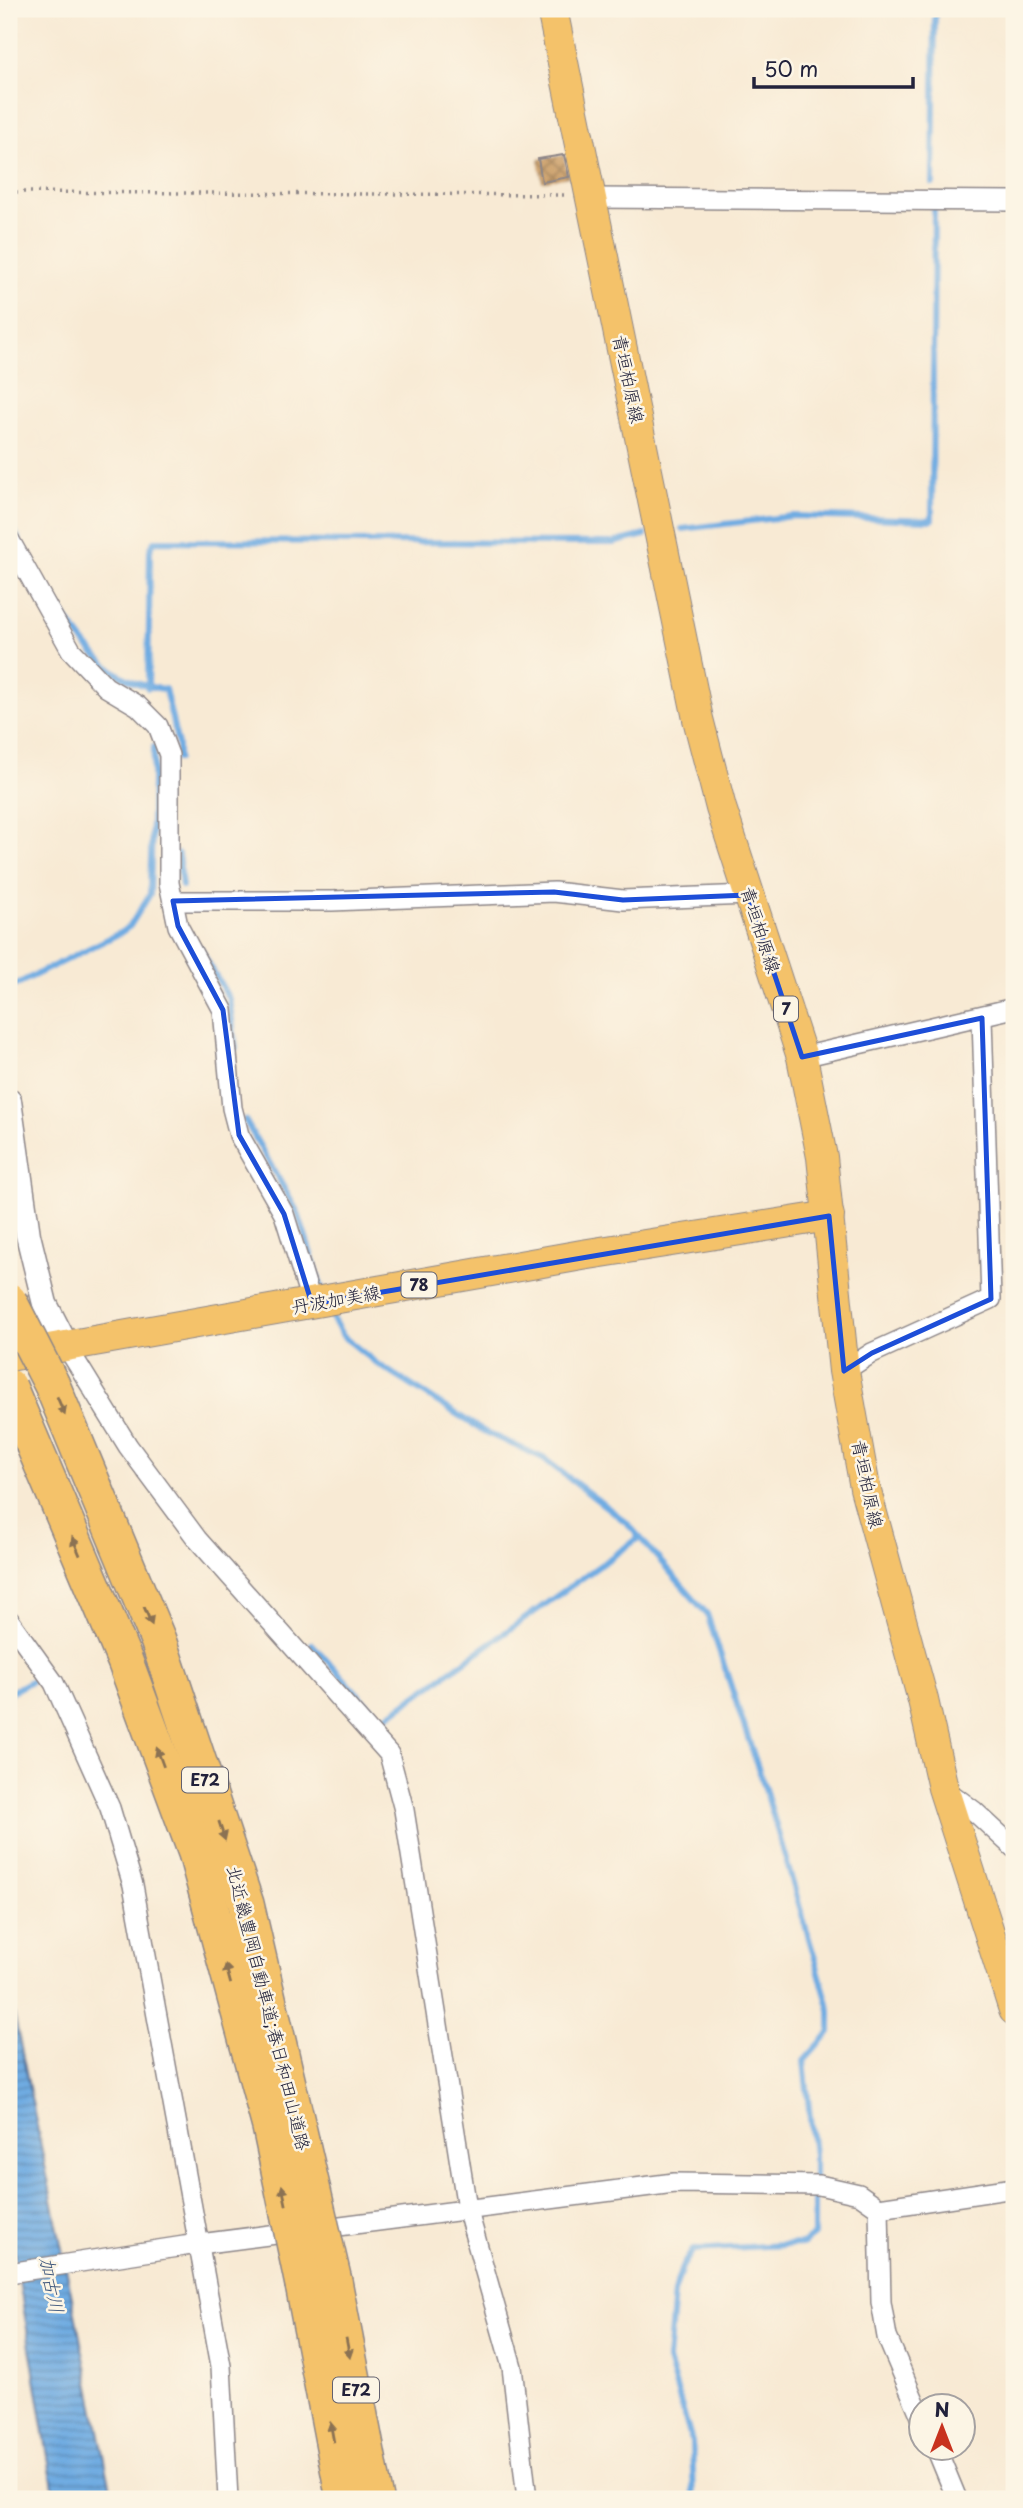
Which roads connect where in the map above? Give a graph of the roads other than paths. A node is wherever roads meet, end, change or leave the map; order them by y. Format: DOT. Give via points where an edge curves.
graph roads {
  1 [pos="552,9"];
  2 [pos="590,197"];
  3 [pos="1014,201"];
  4 [pos="9,539"];
  5 [pos="748,895"];
  6 [pos="173,901"];
  7 [pos="1014,1008"];
  8 [pos="982,1018"];
  9 [pos="802,1057"];
  10 [pos="9,1101"];
  11 [pos="829,1216"];
  12 [pos="9,1301"];
  13 [pos="312,1304"];
  14 [pos="67,1347"];
  15 [pos="9,1356"];
  16 [pos="844,1371"];
  17 [pos="9,1387"];
  18 [pos="9,1620"];
  19 [pos="943,1788"];
  20 [pos="1014,1848"];
  21 [pos="1014,2010"];
  22 [pos="1014,2188"];
  23 [pos="467,2208"];
  24 [pos="879,2208"];
  25 [pos="191,2245"];
  26 [pos="9,2273"];
  27 [pos="319,2283"];
  28 [pos="910,2392"];
  29 [pos="942,2462"];
  30 [pos="228,2499"];
  31 [pos="344,2499"];
  32 [pos="376,2499"];
  33 [pos="527,2499"];
  34 [pos="957,2499"];
  1 -- 2 [label="main road, 青垣柏原線 / 7"];
  2 -- 3 [label="street"];
  2 -- 5 [label="main road, 青垣柏原線 / 7" via="698,719"];
  4 -- 6 [label="street" via="71,650 106,687 138,706 158,726 169,755 169,883"];
  5 -- 6 [label="street" via="623,900 554,892 332,901"];
  5 -- 9 [label="main road, 青垣柏原線 / 7"];
  6 -- 13 [label="street" via="178,926 223,1010 232,1108 239,1135 284,1214"];
  7 -- 8 [label="street"];
  8 -- 9 [label="street"];
  8 -- 16 [label="street" via="991,1298 872,1353"];
  9 -- 11 [label="main road, 青垣柏原線 / 7"];
  10 -- 14 [label="street" via="28,1235 45,1304"];
  11 -- 13 [label="main road, 丹波加美線 / 78"];
  11 -- 16 [label="main road, 青垣柏原線 / 7"];
  12 -- 27 [label="highway, 北近畿豊岡自動車道;春日和田山道路 / E72, one-way, bridge" via="52,1385 158,1640 246,1904"];
  13 -- 14 [label="main road, 丹波加美線 / 78"];
  14 -- 15 [label="main road, 丹波加美線 / 78"];
  14 -- 23 [label="street" via="128,1446 197,1539 389,1754 404,1810"];
  16 -- 19 [label="main road, 青垣柏原線 / 7" via="865,1489"];
  27 -- 17 [label="highway, 北近畿豊岡自動車道;春日和田山道路 / E72, one-way, bridge" via="270,2127 196,1853 125,1661"];
  18 -- 25 [label="street" via="54,1683 110,1808 135,1898"];
  19 -- 20 [label="street"];
  19 -- 21 [label="main road, 青垣柏原線 / 7"];
  22 -- 24 [label="street"];
  23 -- 24 [label="street" via="674,2183 819,2185 859,2194"];
  23 -- 25 [label="street"];
  23 -- 33 [label="street" via="512,2367"];
  24 -- 28 [label="street" via="881,2302 887,2337"];
  25 -- 26 [label="street"];
  25 -- 30 [label="street" via="221,2366"];
  31 -- 27 [label="highway, 北近畿豊岡自動車道;春日和田山道路 / E72, one-way"];
  27 -- 32 [label="highway, 北近畿豊岡自動車道;春日和田山道路 / E72, one-way"];
  29 -- 34 [label="street"];
}
